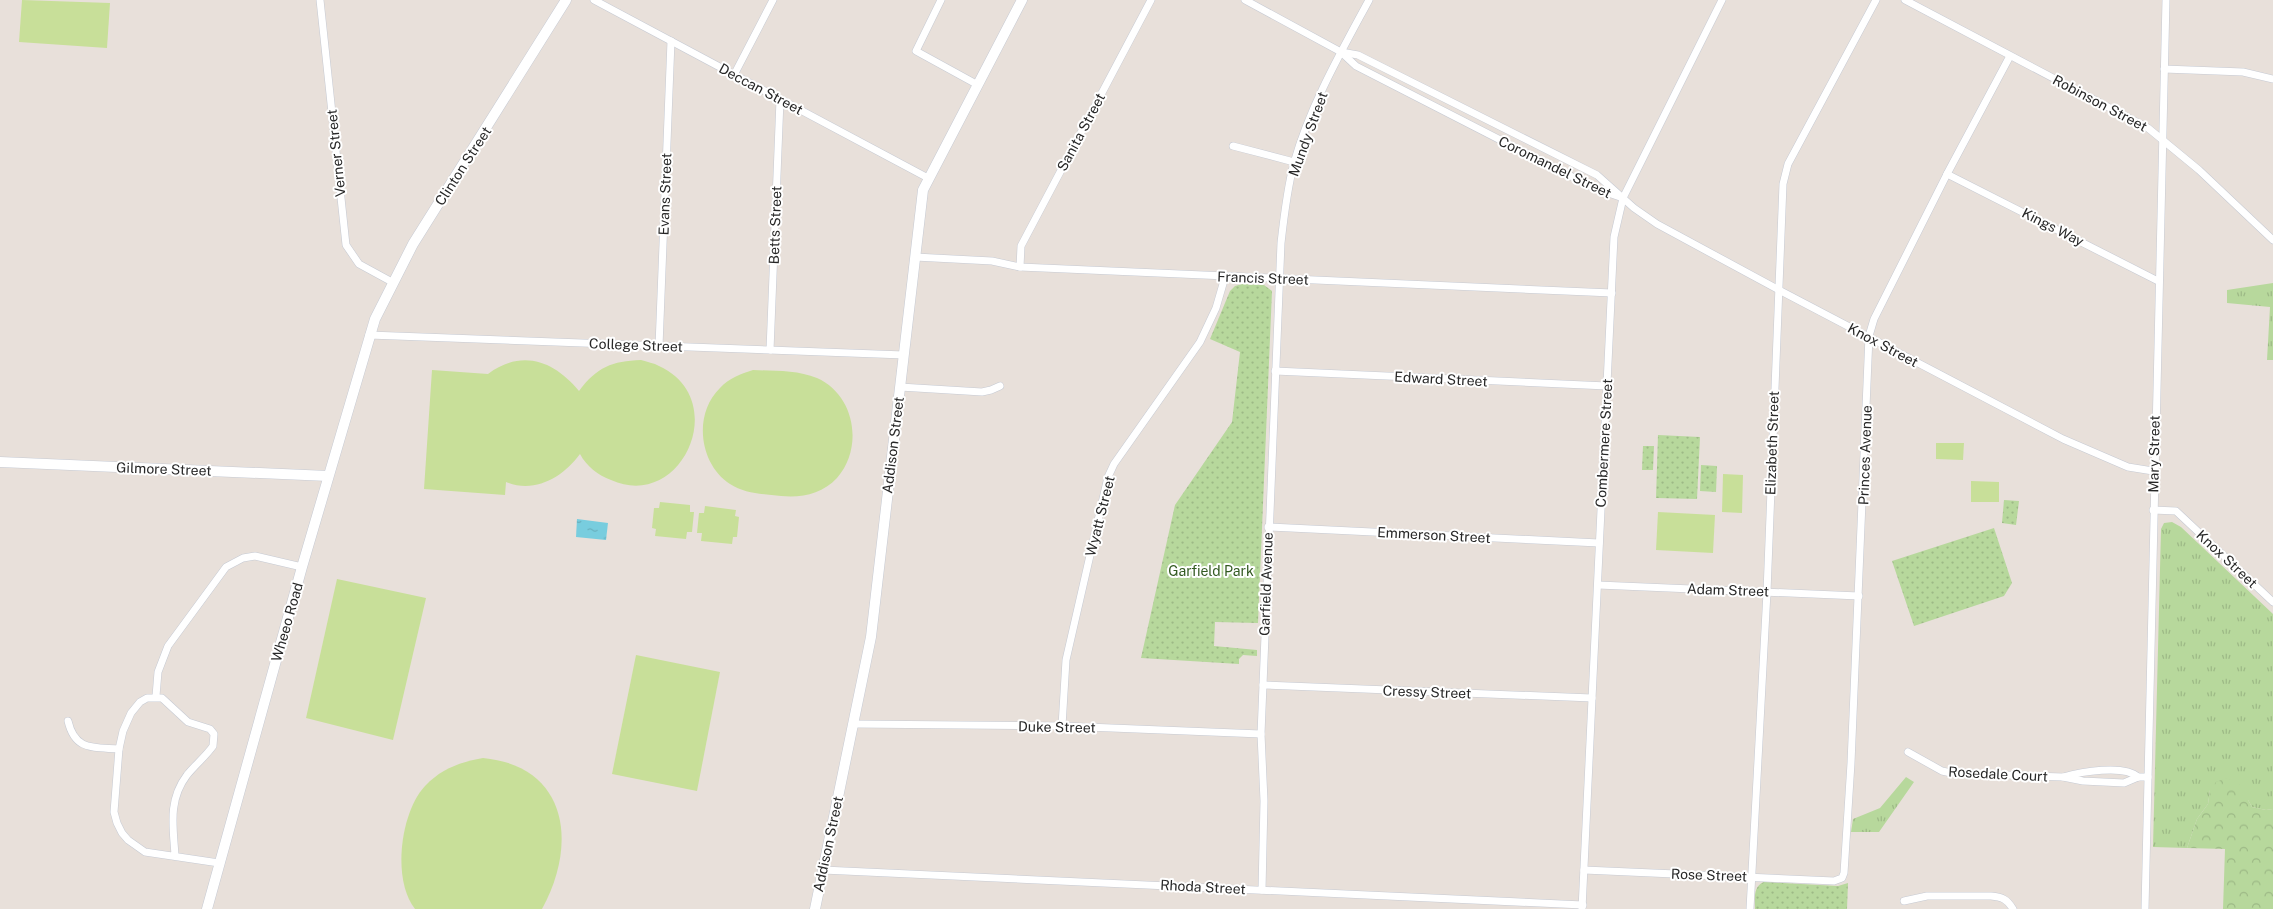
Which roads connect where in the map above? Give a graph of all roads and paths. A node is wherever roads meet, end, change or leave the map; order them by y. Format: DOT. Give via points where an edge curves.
graph roads {
  1 [pos="320,0"];
  2 [pos="566,0"];
  3 [pos="594,0"];
  4 [pos="773,0"];
  5 [pos="941,0"];
  6 [pos="1022,0"];
  7 [pos="1151,0"];
  8 [pos="1244,0"];
  9 [pos="1369,0"];
  10 [pos="1722,0"];
  11 [pos="1876,0"];
  12 [pos="1905,0"];
  13 [pos="2166,0"];
  14 [pos="671,41"];
  15 [pos="1342,52"];
  16 [pos="2010,56"];
  17 [pos="2164,69"];
  18 [pos="734,75"];
  19 [pos="2273,79"];
  20 [pos="1417,84"];
  21 [pos="978,85"];
  22 [pos="1412,95"];
  23 [pos="780,100"];
  24 [pos="1477,114"];
  25 [pos="1472,126"];
  26 [pos="2164,139"];
  27 [pos="1232,146"];
  28 [pos="1539,146"];
  29 [pos="1534,157"];
  30 [pos="1294,162"];
  31 [pos="1947,174"];
  32 [pos="928,178"];
  33 [pos="1623,198"];
  34 [pos="2273,240"];
  35 [pos="915,257"];
  36 [pos="1020,267"];
  37 [pos="1225,277"];
  38 [pos="1280,278"];
  39 [pos="2158,281"];
  40 [pos="392,282"];
  41 [pos="1779,290"];
  42 [pos="1612,293"];
  43 [pos="369,335"];
  44 [pos="1869,336"];
  45 [pos="659,346"];
  46 [pos="770,350"];
  47 [pos="904,355"];
  48 [pos="1275,371"];
  49 [pos="1000,386"];
  50 [pos="1607,386"];
  51 [pos="900,387"];
  52 [pos="0,462"];
  53 [pos="2153,471"];
  54 [pos="328,476"];
  55 [pos="2153,510"];
  56 [pos="1268,527"];
  57 [pos="1599,543"];
  58 [pos="302,567"];
  59 [pos="1598,585"];
  60 [pos="1767,592"];
  61 [pos="1858,596"];
  62 [pos="2273,602"];
  63 [pos="1263,685"];
  64 [pos="156,696"];
  65 [pos="1592,698"];
  66 [pos="68,721"];
  67 [pos="853,724"];
  68 [pos="1062,726"];
  69 [pos="1261,734"];
  70 [pos="119,749"];
  71 [pos="1908,752"];
  72 [pos="2063,777"];
  73 [pos="2138,777"];
  74 [pos="2148,777"];
  75 [pos="175,855"];
  76 [pos="219,863"];
  77 [pos="823,870"];
  78 [pos="1584,870"];
  79 [pos="1752,877"];
  80 [pos="1834,881"];
  81 [pos="1262,890"];
  82 [pos="1904,902"];
  83 [pos="1583,907"];
  84 [pos="207,909"];
  85 [pos="815,909"];
  86 [pos="1750,909"];
  87 [pos="2012,909"];
  88 [pos="2144,909"];
  1 -- 40 [label="street, Verner Street" via="344,237 350,253 359,264"];
  2 -- 40 [label="street, Clinton Street"];
  3 -- 14 [label="street, Deccan Street"];
  4 -- 18 [label="street"];
  5 -- 21 [label="street" via="916,51"];
  6 -- 21 [label="street, Addison Street"];
  7 -- 36 [label="street, Sanita Street" via="1021,246"];
  8 -- 15 [label="street, Coromandel Street"];
  9 -- 15 [label="street, Mundy Street"];
  10 -- 33 [label="street, Combermere Street"];
  11 -- 41 [label="street, Elizabeth Street" via="1788,164 1783,184"];
  12 -- 16 [label="street, Robinson Street"];
  13 -- 17 [label="street, Mary Street"];
  14 -- 18 [label="street, Deccan Street"];
  14 -- 45 [label="street, Evans Street"];
  15 -- 20 [label="street, Coromandel Street" via="1358,55"];
  15 -- 22 [label="street, Coromandel Street" via="1356,66"];
  15 -- 30 [label="street, Mundy Street" via="1313,111"];
  16 -- 26 [label="street, Robinson Street" via="2128,116"];
  16 -- 31 [label="street, Princes Avenue"];
  17 -- 19 [label="street" via="2243,72"];
  17 -- 26 [label="street, Mary Street"];
  18 -- 23 [label="street, Deccan Street"];
  20 -- 22 [label="street"];
  20 -- 24 [label="street, Coromandel Street"];
  21 -- 32 [label="street, Addison Street"];
  22 -- 25 [label="street, Coromandel Street"];
  23 -- 32 [label="street, Deccan Street"];
  23 -- 46 [label="street, Betts Street"];
  24 -- 25 [label="street"];
  24 -- 28 [label="street, Coromandel Street"];
  25 -- 29 [label="street, Coromandel Street"];
  26 -- 34 [label="street, Robinson Street"];
  26 -- 39 [label="street, Mary Street"];
  27 -- 30 [label="street"];
  28 -- 29 [label="street"];
  28 -- 33 [label="street, Coromandel Street" via="1597,175"];
  29 -- 33 [label="street, Coromandel Street" via="1594,188"];
  30 -- 38 [label="street, Mundy Street" via="1286,205"];
  31 -- 39 [label="street, Kings Way"];
  31 -- 44 [label="street, Princes Avenue" via="1874,319"];
  32 -- 35 [label="street, Addison Street" via="923,190"];
  33 -- 41 [label="street, Knox Street" via="1657,224"];
  33 -- 42 [label="street, Combermere Street" via="1614,237"];
  35 -- 36 [label="street, Francis Street" via="992,261"];
  35 -- 47 [label="street, Addison Street"];
  36 -- 37 [label="street, Francis Street"];
  37 -- 38 [label="street, Francis Street"];
  37 -- 68 [label="street, Wyatt Street" via="1216,308 1200,342 1108,477 1066,660"];
  38 -- 42 [label="street, Francis Street"];
  38 -- 48 [label="street, Garfield Avenue"];
  39 -- 53 [label="street, Mary Street"];
  40 -- 43 [label="street, Clinton Street"];
  41 -- 44 [label="street, Knox Street"];
  41 -- 60 [label="street, Elizabeth Street"];
  42 -- 50 [label="street, Combermere Street"];
  43 -- 45 [label="street, College Street"];
  43 -- 54 [label="street, Wheeo Road"];
  44 -- 53 [label="street, Knox Street" via="2063,439 2128,467"];
  44 -- 61 [label="street, Princes Avenue"];
  45 -- 46 [label="street, College Street"];
  46 -- 47 [label="street, College Street"];
  47 -- 51 [label="street, Addison Street"];
  48 -- 50 [label="street, Edward Street"];
  48 -- 56 [label="street, Garfield Avenue"];
  49 -- 51 [label="street" via="982,392"];
  50 -- 57 [label="street, Combermere Street"];
  51 -- 67 [label="street, Addison Street" via="872,629"];
  52 -- 54 [label="street, Gilmore Street"];
  53 -- 55 [label="street, Mary Street"];
  54 -- 58 [label="street, Wheeo Road"];
  55 -- 62 [label="street, Knox Street" via="2176,511"];
  55 -- 74 [label="street, Mary Street"];
  56 -- 57 [label="street, Emmerson Street"];
  56 -- 63 [label="street, Garfield Avenue"];
  57 -- 59 [label="street, Combermere Street"];
  58 -- 64 [label="street" via="255,556 226,566 168,646 158,672"];
  58 -- 76 [label="street, Wheeo Road"];
  59 -- 60 [label="street, Adam Street"];
  59 -- 65 [label="street, Combermere Street"];
  60 -- 61 [label="street, Adam Street"];
  60 -- 79 [label="street, Elizabeth Street"];
  61 -- 80 [label="street, Princes Avenue" via="1844,873 1842,878"];
  63 -- 65 [label="street, Cressy Street"];
  63 -- 69 [label="street, Garfield Avenue"];
  64 -- 70 [label="street" via="140,702 131,713"];
  64 -- 75 [label="street" via="166,700 188,722 210,729 215,740 214,746 188,774 175,795 172,815"];
  65 -- 78 [label="street, Combermere Street"];
  66 -- 70 [label="street" via="76,741 85,746"];
  67 -- 68 [label="street, Duke Street"];
  67 -- 77 [label="street, Addison Street"];
  68 -- 69 [label="street, Duke Street"];
  69 -- 81 [label="street, Garfield Avenue" via="1264,801"];
  70 -- 75 [label="street" via="114,812 122,833 145,852"];
  71 -- 72 [label="street, Rosedale Court" via="1951,773"];
  72 -- 73 [label="street, Rosedale Court" via="2124,783"];
  72 -- 73 [label="street, Rosedale Court" via="2088,770 2129,772"];
  73 -- 74 [label="street, Rosedale Court"];
  74 -- 88 [label="street, Mary Street"];
  75 -- 76 [label="street"];
  76 -- 84 [label="street, Wheeo Road"];
  77 -- 81 [label="street, Rhoda Street"];
  77 -- 85 [label="street, Addison Street"];
  78 -- 79 [label="street, Rose Street"];
  78 -- 83 [label="street, Combermere Street"];
  79 -- 80 [label="street, Rose Street"];
  79 -- 86 [label="street, Elizabeth Street"];
  81 -- 83 [label="street, Rhoda Street"];
  82 -- 87 [label="street" via="1926,896 1991,896 2001,897"];
}
